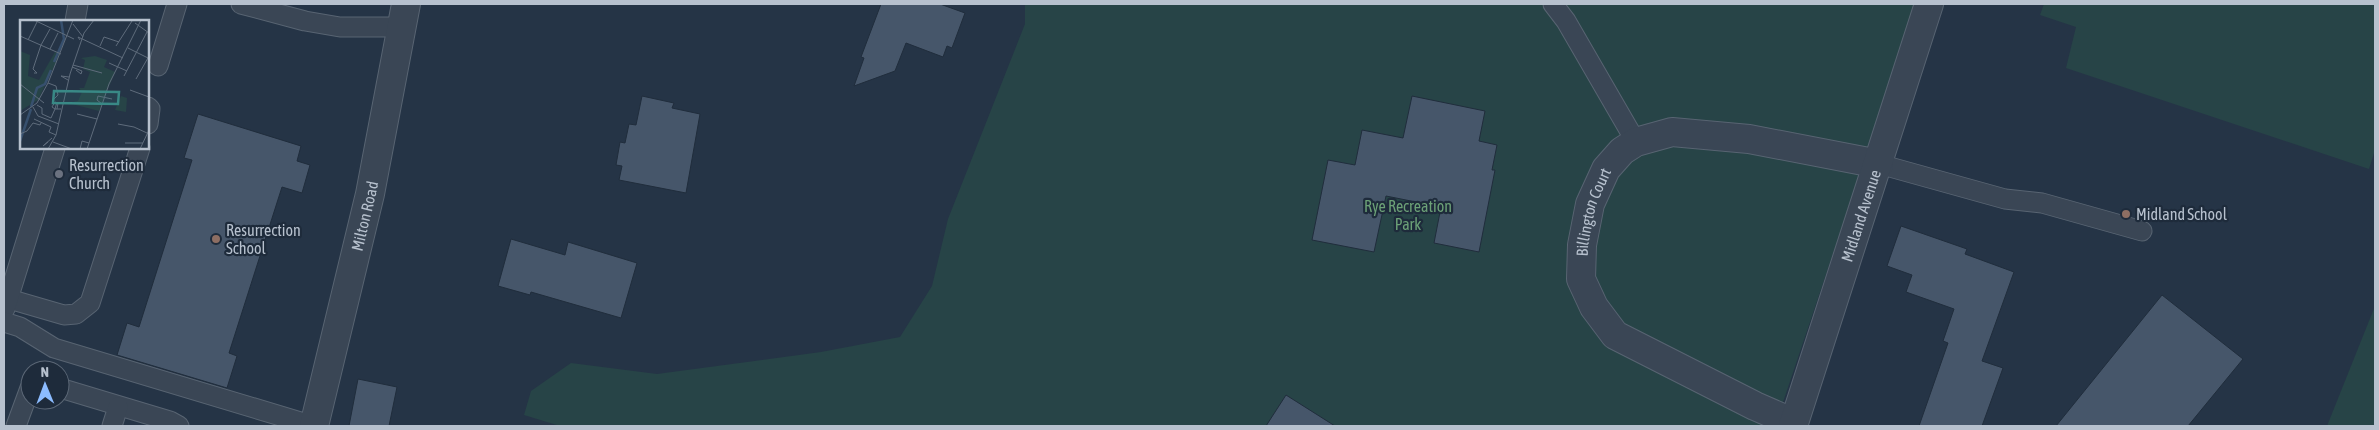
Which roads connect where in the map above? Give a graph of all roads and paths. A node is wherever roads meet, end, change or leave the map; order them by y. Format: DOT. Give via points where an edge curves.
graph roads {
  1 [pos="78,4"];
  2 [pos="177,4"];
  3 [pos="241,4"];
  4 [pos="1553,4"];
  5 [pos="1929,4"];
  6 [pos="404,15"];
  7 [pos="74,20"];
  8 [pos="158,66"];
  9 [pos="1636,142"];
  10 [pos="55,149"];
  11 [pos="140,149"];
  12 [pos="1878,164"];
  13 [pos="2142,231"];
  14 [pos="6,306"];
  15 [pos="4,322"];
  16 [pos="70,391"];
  17 [pos="118,407"];
  18 [pos="22,410"];
  19 [pos="1794,425"];
  20 [pos="16,426"];
  21 [pos="112,426"];
  22 [pos="179,426"];
  23 [pos="314,426"];
  1 -- 7 [label="lane"];
  2 -- 8 [label="lane"];
  3 -- 6 [label="lane" via="340,27"];
  4 -- 9 [label="lane"];
  5 -- 12 [label="street, Midland Avenue"];
  6 -- 23 [label="street, Milton Road" via="370,194"];
  9 -- 12 [label="street, Billington Court" via="1672,132 1739,138"];
  9 -- 19 [label="street, Billington Court" via="1622,151 1606,170 1590,204 1582,245 1581,279 1594,307 1615,334"];
  10 -- 14 [label="lane"];
  11 -- 14 [label="lane" via="90,303 76,314"];
  12 -- 13 [label="lane" via="2005,199 2042,203"];
  12 -- 19 [label="street, Midland Avenue"];
  15 -- 23 [label="lane" via="20,327 54,348"];
  16 -- 17 [label="lane"];
  17 -- 21 [label="lane"];
  17 -- 22 [label="lane"];
  18 -- 20 [label="lane"];
}
